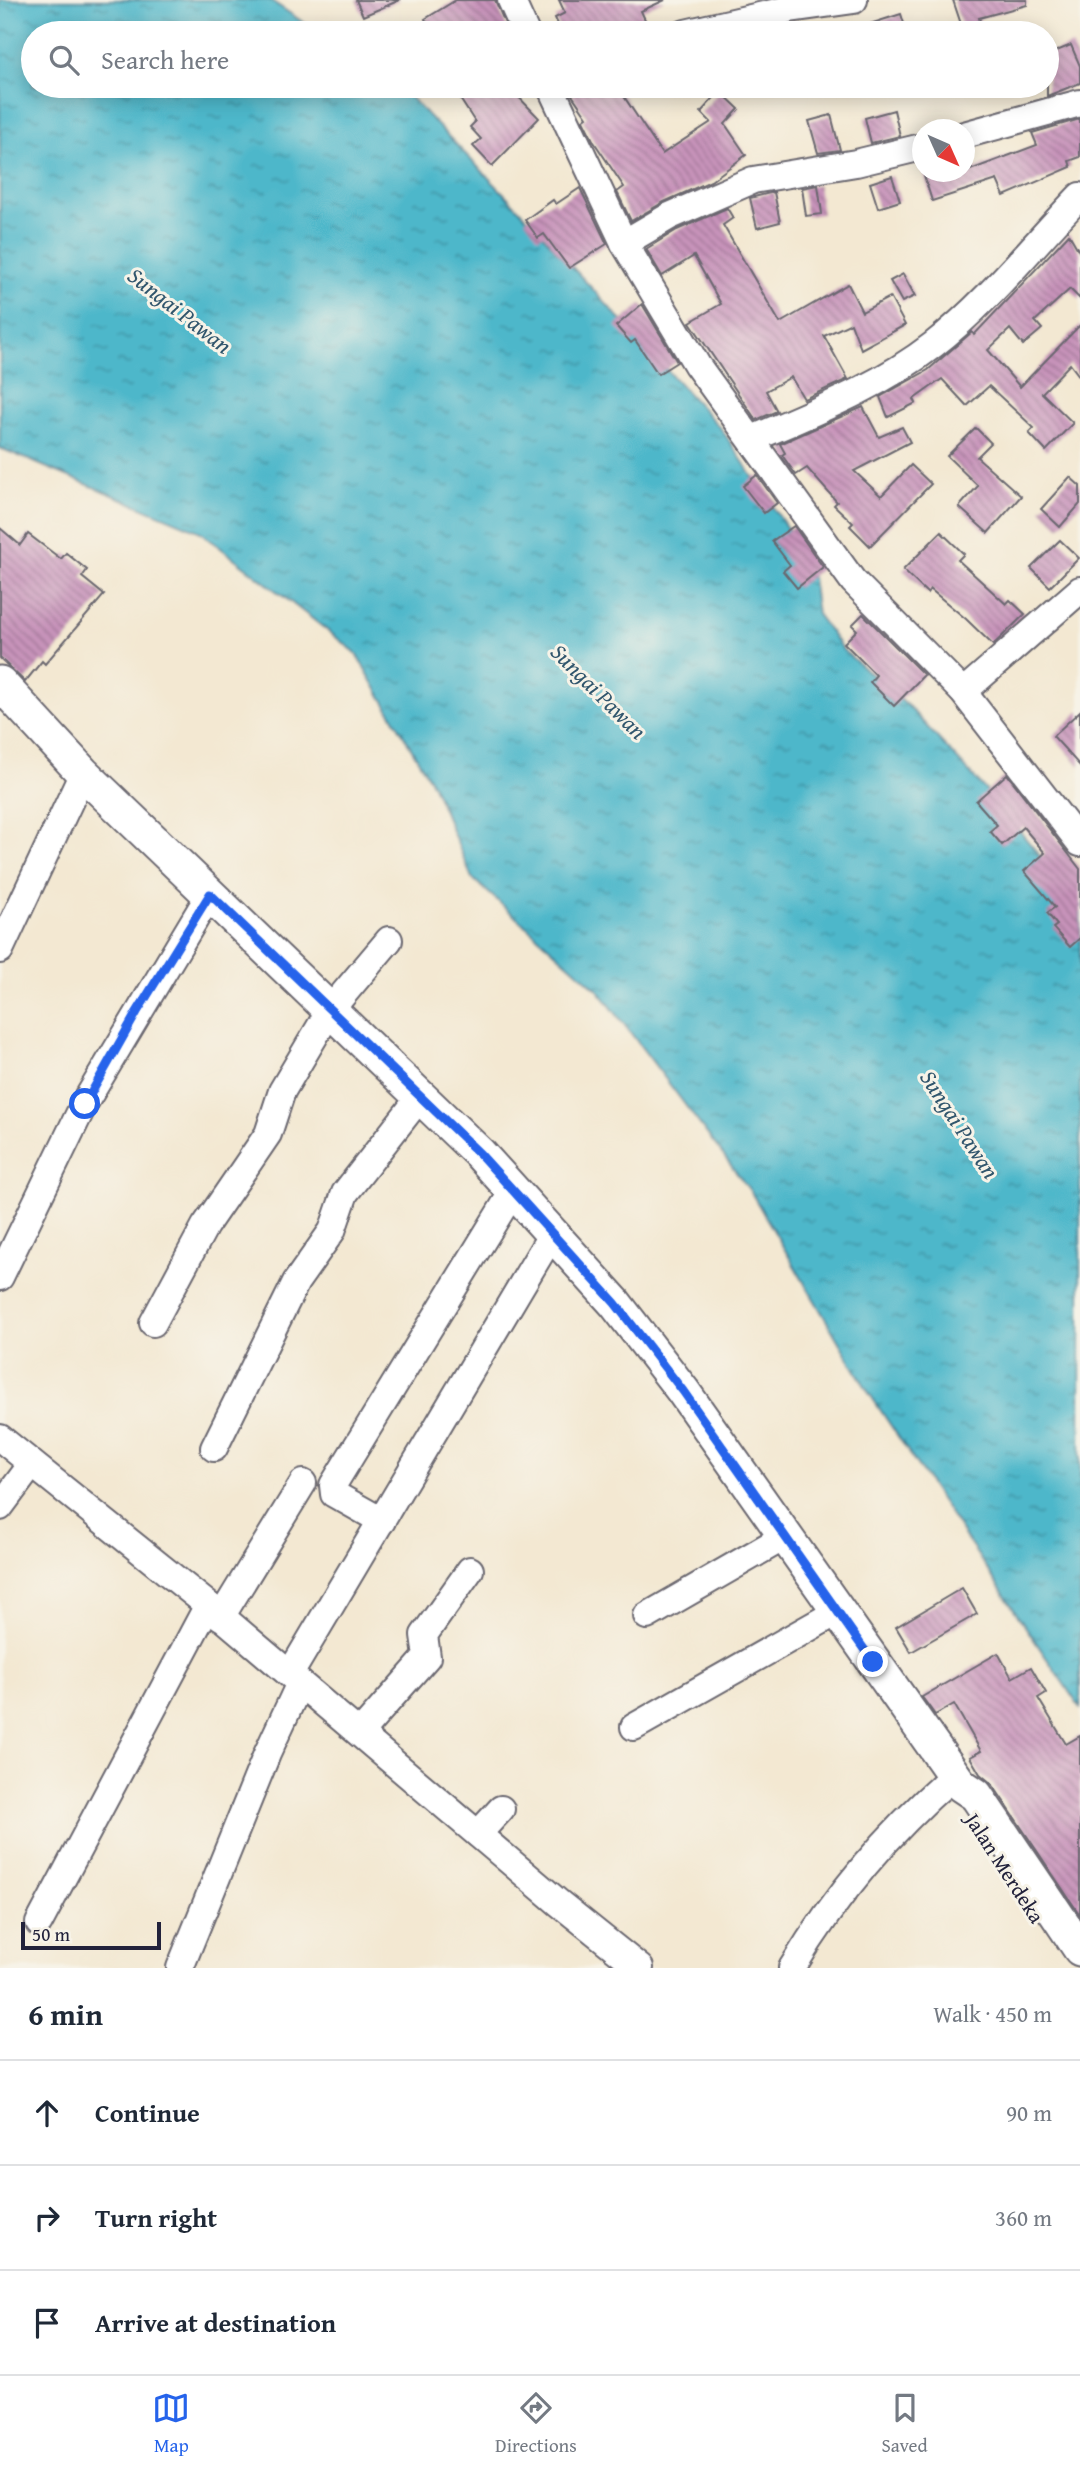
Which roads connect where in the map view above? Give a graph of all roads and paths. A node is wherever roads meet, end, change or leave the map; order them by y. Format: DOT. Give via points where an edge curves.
graph roads {
  1 [pos="854,0"];
  2 [pos="512,2"];
  3 [pos="521,21"];
  4 [pos="738,21"];
  5 [pos="558,98"];
  6 [pos="1080,103"];
  7 [pos="975,132"];
  8 [pos="912,149"];
  9 [pos="1080,196"];
  10 [pos="624,243"];
  11 [pos="752,439"];
  12 [pos="1080,590"];
  13 [pos="0,683"];
  14 [pos="963,692"];
  15 [pos="83,773"];
  16 [pos="1080,843"];
  17 [pos="210,894"];
  18 [pos="389,940"];
  19 [pos="0,950"];
  20 [pos="330,1010"];
  21 [pos="420,1097"];
  22 [pos="513,1191"];
  23 [pos="552,1234"];
  24 [pos="0,1277"];
  25 [pos="153,1323"];
  26 [pos="0,1438"];
  27 [pos="214,1448"];
  28 [pos="32,1464"];
  29 [pos="303,1483"];
  30 [pos="0,1507"];
  31 [pos="382,1521"];
  32 [pos="784,1537"];
  33 [pos="470,1570"];
  34 [pos="214,1611"];
  35 [pos="837,1612"];
  36 [pos="647,1616"];
  37 [pos="295,1679"];
  38 [pos="635,1727"];
  39 [pos="360,1733"];
  40 [pos="963,1790"];
  41 [pos="501,1809"];
  42 [pos="478,1834"];
  43 [pos="1037,1900"];
  44 [pos="39,1923"];
  45 [pos="1080,1949"];
  46 [pos="180,1968"];
  47 [pos="640,1968"];
  48 [pos="792,1968"];
  49 [pos="1069,1968"];
  1 -- 4 [label="street"];
  2 -- 3 [label="street"];
  5 -- 10 [label="street"];
  6 -- 7 [label="street"];
  8 -- 10 [label="street" via="753,180 670,216"];
  9 -- 11 [label="street" via="932,346 835,404"];
  10 -- 11 [label="street" via="697,365"];
  11 -- 14 [label="street" via="853,581"];
  12 -- 14 [label="street"];
  13 -- 15 [label="main road, Jalan Merdeka"];
  14 -- 16 [label="street"];
  15 -- 17 [label="main road, Jalan Merdeka"];
  15 -- 19 [label="street"];
  17 -- 20 [label="main road, Jalan Merdeka"];
  17 -- 24 [label="street" via="85,1104"];
  18 -- 20 [label="street"];
  20 -- 21 [label="main road, Jalan Merdeka"];
  20 -- 25 [label="street" via="282,1091 268,1134 183,1262"];
  21 -- 22 [label="main road, Jalan Merdeka"];
  21 -- 27 [label="street" via="345,1193 332,1231 296,1282"];
  22 -- 23 [label="main road, Jalan Merdeka"];
  22 -- 31 [label="street" via="333,1485 334,1494"];
  23 -- 31 [label="street"];
  23 -- 32 [label="main road, Jalan Merdeka" via="615,1303 675,1380"];
  26 -- 28 [label="street"];
  28 -- 30 [label="street"];
  28 -- 34 [label="street"];
  29 -- 34 [label="street"];
  31 -- 37 [label="street"];
  32 -- 35 [label="main road, Jalan Merdeka"];
  32 -- 36 [label="street"];
  33 -- 39 [label="street" via="424,1635 427,1657"];
  34 -- 37 [label="street"];
  34 -- 44 [label="street"];
  35 -- 38 [label="street"];
  35 -- 40 [label="main road, Jalan Merdeka"];
  37 -- 39 [label="street"];
  37 -- 46 [label="street"];
  39 -- 42 [label="street"];
  40 -- 43 [label="main road, Jalan Merdeka"];
  40 -- 48 [label="street" via="904,1818 848,1884"];
  41 -- 42 [label="street"];
  42 -- 47 [label="street"];
  43 -- 45 [label="main road, Jalan Merdeka"];
  43 -- 49 [label="main road, Jalan Merdeka"];
}
